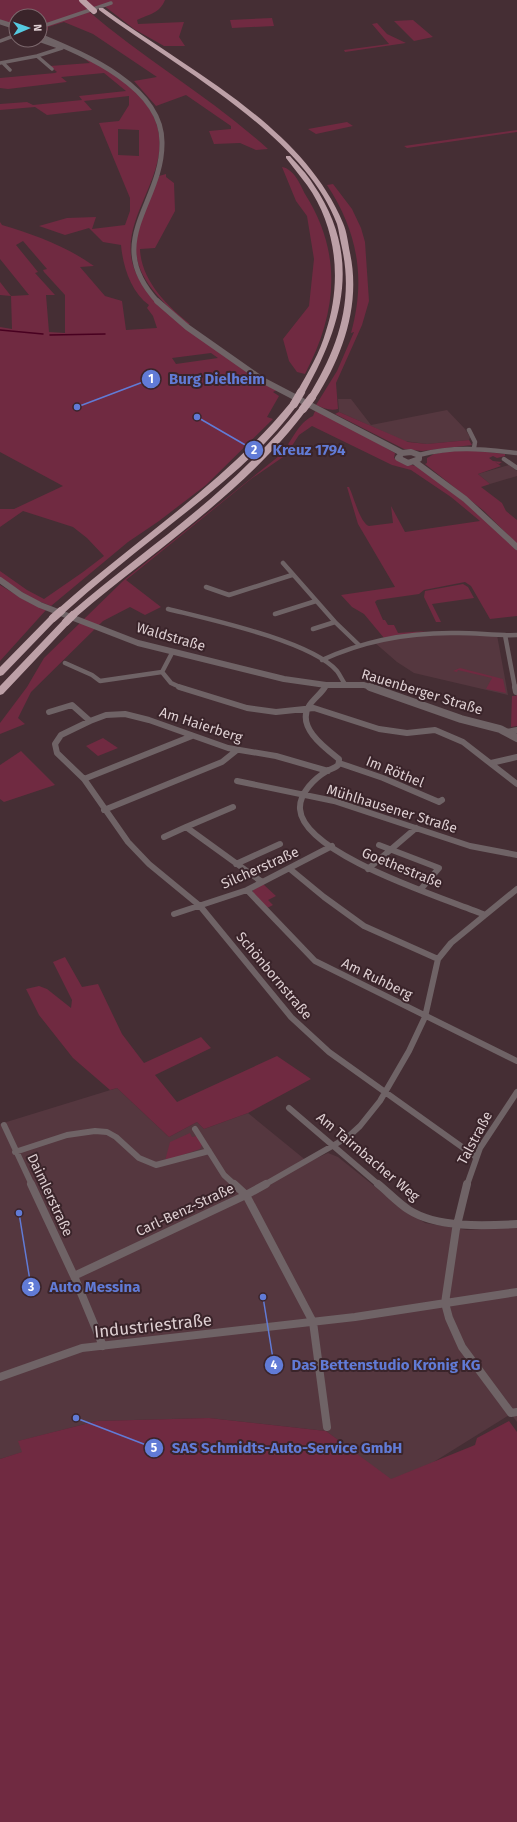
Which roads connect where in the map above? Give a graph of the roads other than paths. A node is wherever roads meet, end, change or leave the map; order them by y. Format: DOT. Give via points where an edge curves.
graph roads {
  1 [pos="82,0"];
  2 [pos="90,0"];
  3 [pos="111,3"];
  4 [pos="48,24"];
  5 [pos="48,39"];
  6 [pos="48,43"];
  7 [pos="62,48"];
  8 [pos="37,56"];
  9 [pos="86,59"];
  10 [pos="2,63"];
  11 [pos="52,69"];
  12 [pos="10,70"];
  13 [pos="469,430"];
  14 [pos="474,448"];
  15 [pos="402,453"];
  16 [pos="517,453"];
  17 [pos="419,455"];
  18 [pos="504,459"];
  19 [pos="415,462"];
  20 [pos="517,468"];
  21 [pos="517,547"];
  22 [pos="283,563"];
  23 [pos="292,575"];
  24 [pos="0,580"];
  25 [pos="206,587"];
  26 [pos="316,601"];
  27 [pos="168,609"];
  28 [pos="275,614"];
  29 [pos="335,622"];
  30 [pos="313,629"];
  31 [pos="505,635"];
  32 [pos="517,635"];
  33 [pos="359,644"];
  34 [pos="172,653"];
  35 [pos="322,660"];
  36 [pos="65,662"];
  37 [pos="162,672"];
  38 [pos="0,673"];
  39 [pos="515,680"];
  40 [pos="345,684"];
  41 [pos="326,685"];
  42 [pos="0,692"];
  43 [pos="516,692"];
  44 [pos="307,708"];
  45 [pos="49,712"];
  46 [pos="90,721"];
  47 [pos="517,730"];
  48 [pos="506,732"];
  49 [pos="192,736"];
  50 [pos="517,738"];
  51 [pos="237,750"];
  52 [pos="517,757"];
  53 [pos="339,763"];
  54 [pos="491,763"];
  55 [pos="328,771"];
  56 [pos="84,779"];
  57 [pos="237,781"];
  58 [pos="517,784"];
  59 [pos="304,796"];
  60 [pos="442,800"];
  61 [pos="233,807"];
  62 [pos="104,810"];
  63 [pos="186,827"];
  64 [pos="416,828"];
  65 [pos="164,837"];
  66 [pos="280,844"];
  67 [pos="380,845"];
  68 [pos="332,846"];
  69 [pos="391,850"];
  70 [pos="517,856"];
  71 [pos="236,864"];
  72 [pos="290,869"];
  73 [pos="368,869"];
  74 [pos="262,882"];
  75 [pos="420,889"];
  76 [pos="517,889"];
  77 [pos="247,890"];
  78 [pos="200,906"];
  79 [pos="174,914"];
  80 [pos="485,915"];
  81 [pos="438,959"];
  82 [pos="426,1017"];
  83 [pos="517,1061"];
  84 [pos="384,1092"];
  85 [pos="517,1092"];
  86 [pos="289,1108"];
  87 [pos="4,1125"];
  88 [pos="195,1129"];
  89 [pos="332,1146"];
  90 [pos="209,1151"];
  91 [pos="15,1152"];
  92 [pos="476,1157"];
  93 [pos="246,1196"];
  94 [pos="458,1223"];
  95 [pos="517,1224"];
  96 [pos="74,1276"];
  97 [pos="517,1292"];
  98 [pos="445,1303"];
  99 [pos="312,1322"];
  100 [pos="103,1346"];
  101 [pos="0,1377"];
  102 [pos="517,1412"];
  103 [pos="327,1427"];
  1 -- 38 [label="highway, bridge" via="121,32 257,128 294,164 320,200 335,239 340,265 337,309 317,366 294,404 272,431 230,472 122,558 53,618"];
  2 -- 42 [label="highway, bridge" via="138,37 231,101 266,128 303,163 328,200 346,239 350,292 348,309 341,341 330,367 312,397 272,446 241,476 69,618"];
  3 -- 4 [label="street"];
  5 -- 15 [label="street" via="80,52 131,85 152,110 161,131 161,159 140,216 133,248 144,284 160,303 207,342 261,378"];
  6 -- 7 [label="street"];
  7 -- 8 [label="street"];
  7 -- 9 [label="street"];
  8 -- 10 [label="street"];
  8 -- 11 [label="street"];
  10 -- 12 [label="street"];
  13 -- 14 [label="street" via="475,442"];
  14 -- 16 [label="street"];
  14 -- 17 [label="street" via="449,448"];
  15 -- 17 [label="street" via="411,452"];
  15 -- 19 [label="street" via="398,456 402,461"];
  17 -- 19 [label="street" via="420,458"];
  18 -- 20 [label="street"];
  19 -- 21 [label="street" via="465,499"];
  22 -- 23 [label="street"];
  23 -- 25 [label="street" via="229,596"];
  23 -- 26 [label="street"];
  24 -- 34 [label="street, Waldstraße" via="40,605 138,643"];
  26 -- 28 [label="street"];
  26 -- 29 [label="street"];
  27 -- 35 [label="street, Rauenberger Straße" via="284,642"];
  29 -- 30 [label="street"];
  29 -- 33 [label="street"];
  31 -- 32 [label="street"];
  31 -- 33 [label="street" via="437,634"];
  31 -- 39 [label="street"];
  33 -- 35 [label="street"];
  34 -- 37 [label="street"];
  34 -- 41 [label="street, Waldstraße" via="284,679"];
  35 -- 40 [label="street, Rauenberger Straße" via="340,674"];
  36 -- 37 [label="street" via="100,681"];
  37 -- 44 [label="street" via="171,683 181,688 232,704 276,712"];
  39 -- 43 [label="street"];
  40 -- 41 [label="street, Waldstraße"];
  40 -- 48 [label="street, Rauenberger Straße" via="364,685"];
  41 -- 44 [label="street"];
  44 -- 53 [label="street" via="305,714 308,729 339,759"];
  44 -- 54 [label="street" via="320,709 379,729 407,733 435,730 463,742"];
  45 -- 46 [label="street" via="72,705"];
  46 -- 49 [label="street, Am Haierberg" via="106,715 125,714"];
  46 -- 56 [label="street, Am Haierberg" via="61,735 55,744 57,753"];
  47 -- 48 [label="street"];
  48 -- 50 [label="street, Rauenberger Straße"];
  49 -- 51 [label="street, Am Haierberg"];
  49 -- 56 [label="street"];
  51 -- 55 [label="street, Am Haierberg" via="276,756"];
  51 -- 62 [label="street" via="222,762"];
  52 -- 54 [label="street"];
  53 -- 55 [label="street, Goethestraße"];
  53 -- 60 [label="street, Im Röthel" via="383,778 439,802"];
  54 -- 58 [label="street"];
  55 -- 59 [label="street, Goethestraße" via="312,783"];
  56 -- 62 [label="street, Schönbornstraße"];
  57 -- 59 [label="street, Mühlhausener Straße"];
  59 -- 64 [label="street, Mühlhausener Straße" via="334,801"];
  59 -- 68 [label="street, Goethestraße" via="300,809 303,820"];
  61 -- 63 [label="street"];
  62 -- 78 [label="street, Schönbornstraße" via="128,842 149,864"];
  63 -- 65 [label="street"];
  63 -- 71 [label="street"];
  64 -- 69 [label="street"];
  64 -- 70 [label="street, Mühlhausener Straße" via="470,846"];
  66 -- 71 [label="street"];
  67 -- 69 [label="street"];
  68 -- 72 [label="street, Silcherstraße"];
  68 -- 73 [label="street, Goethestraße"];
  69 -- 73 [label="street"];
  69 -- 75 [label="street" via="440,868"];
  71 -- 74 [label="street"];
  72 -- 74 [label="street, Silcherstraße"];
  72 -- 81 [label="street" via="364,926"];
  73 -- 75 [label="street, Goethestraße"];
  74 -- 77 [label="street, Silcherstraße"];
  75 -- 80 [label="street, Goethestraße"];
  76 -- 80 [label="street"];
  77 -- 78 [label="street, Silcherstraße"];
  77 -- 82 [label="street, Am Ruhberg" via="315,961"];
  78 -- 79 [label="street, Silcherstraße"];
  78 -- 84 [label="street, Schönbornstraße" via="291,1017 329,1052"];
  80 -- 81 [label="street" via="451,943"];
  81 -- 82 [label="street"];
  82 -- 83 [label="street, Am Ruhberg"];
  82 -- 84 [label="street"];
  84 -- 89 [label="street" via="360,1126"];
  84 -- 92 [label="street, Schönbornstraße"];
  85 -- 92 [label="street, Talstraße"];
  86 -- 89 [label="street, Am Tairnbacher Weg"];
  87 -- 91 [label="street, Daimlerstraße"];
  88 -- 90 [label="street"];
  89 -- 93 [label="street"];
  89 -- 94 [label="street, Am Tairnbacher Weg" via="409,1210 434,1220"];
  90 -- 91 [label="street" via="156,1165 149,1164 140,1160 115,1136 103,1132 81,1131"];
  90 -- 93 [label="street" via="224,1175"];
  91 -- 96 [label="street, Daimlerstraße"];
  92 -- 94 [label="street, Talstraße" via="466,1186"];
  93 -- 96 [label="street, Carl-Benz-Straße"];
  93 -- 99 [label="street, Carl-Benz-Straße"];
  94 -- 95 [label="street" via="482,1226"];
  94 -- 98 [label="street, Talstraße"];
  96 -- 100 [label="street"];
  97 -- 98 [label="street, Industriestraße"];
  98 -- 99 [label="street, Industriestraße"];
  98 -- 102 [label="street" via="447,1315 456,1335 471,1358 511,1414"];
  99 -- 100 [label="street, Industriestraße"];
  99 -- 103 [label="street" via="320,1361"];
  100 -- 101 [label="street, Industriestraße" via="82,1348"];
}
